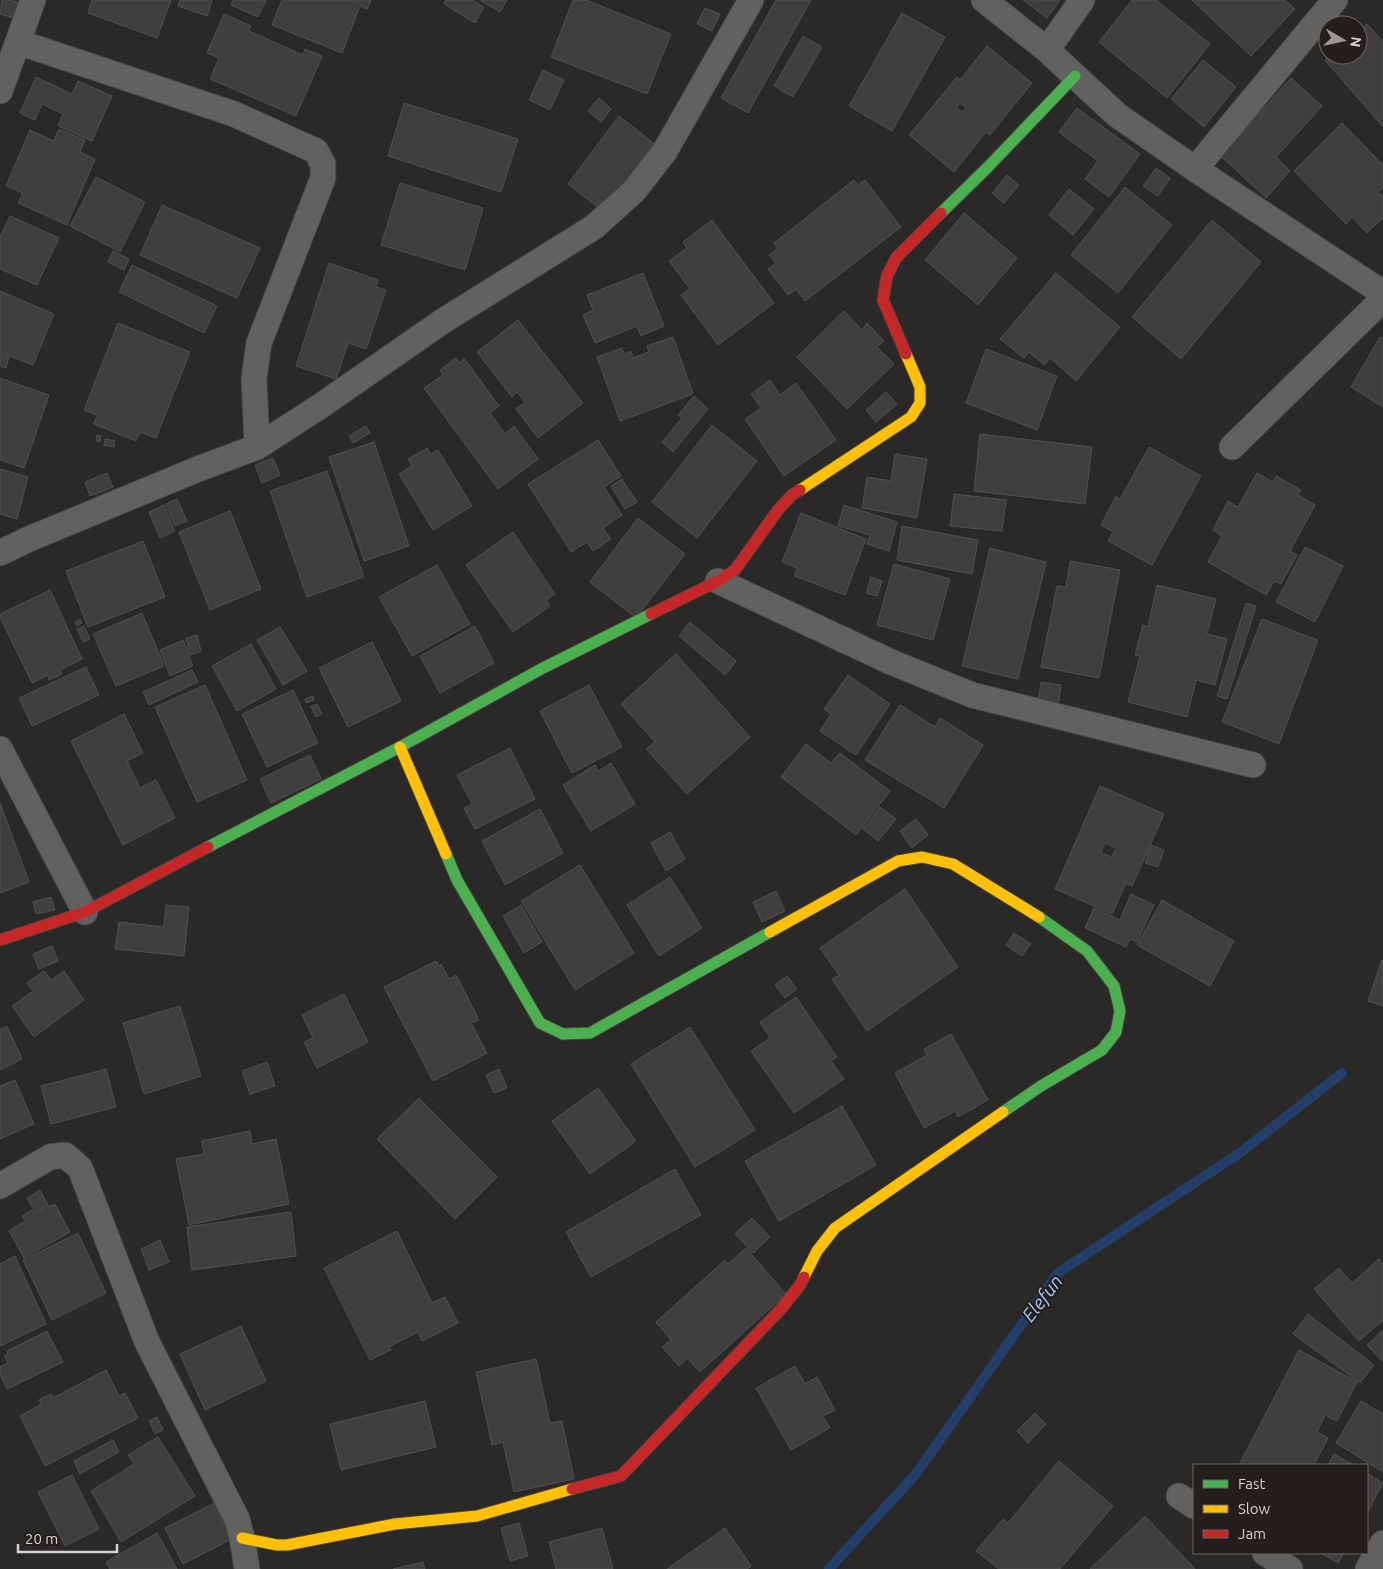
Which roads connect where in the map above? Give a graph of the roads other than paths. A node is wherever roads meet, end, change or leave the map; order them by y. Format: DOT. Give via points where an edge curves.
graph roads {
  1 [pos="33,0"];
  2 [pos="751,0"];
  3 [pos="984,0"];
  4 [pos="1082,0"];
  5 [pos="1335,0"];
  6 [pos="18,42"];
  7 [pos="1047,50"];
  8 [pos="1075,76"];
  9 [pos="0,91"];
  10 [pos="1195,169"];
  11 [pos="1383,293"];
  12 [pos="1383,299"];
  13 [pos="257,446"];
  14 [pos="1232,446"];
  15 [pos="0,553"];
  16 [pos="718,581"];
  17 [pos="400,747"];
  18 [pos="0,749"];
  19 [pos="1253,765"];
  20 [pos="85,912"];
  21 [pos="0,940"];
  22 [pos="0,1186"];
  23 [pos="242,1538"];
  24 [pos="1383,1543"];
  25 [pos="1267,1554"];
  26 [pos="247,1569"];
  27 [pos="1290,1569"];
  28 [pos="1368,1569"];
  1 -- 6 [label="street"];
  2 -- 13 [label="street" via="665,151 634,191 594,227 443,321"];
  3 -- 7 [label="street"];
  4 -- 7 [label="street"];
  5 -- 10 [label="street"];
  6 -- 9 [label="street"];
  6 -- 13 [label="street" via="234,114 316,151 323,164 323,178 259,344 254,378"];
  7 -- 8 [label="street"];
  8 -- 10 [label="street" via="1117,115"];
  8 -- 16 [label="street" via="896,258 887,276 883,300 920,387 920,403 911,416 792,495 735,570"];
  10 -- 11 [label="street"];
  12 -- 14 [label="street"];
  13 -- 15 [label="street"];
  16 -- 17 [label="street" via="543,668"];
  16 -- 19 [label="street" via="891,662 972,695"];
  17 -- 20 [label="street"];
  17 -- 23 [label="street" via="457,880 540,1023 563,1034 590,1033 898,861 922,857 952,864 1087,950 1114,986 1120,1011 1116,1032 1102,1050 1041,1086 835,1228 781,1309 621,1476 477,1516 395,1524 287,1545"];
  18 -- 20 [label="street"];
  20 -- 21 [label="street"];
  22 -- 23 [label="street" via="50,1157 65,1155 80,1168 147,1342 237,1519"];
  23 -- 26 [label="street"];
  24 -- 28 [label="street"];
  25 -- 27 [label="street"];
}
